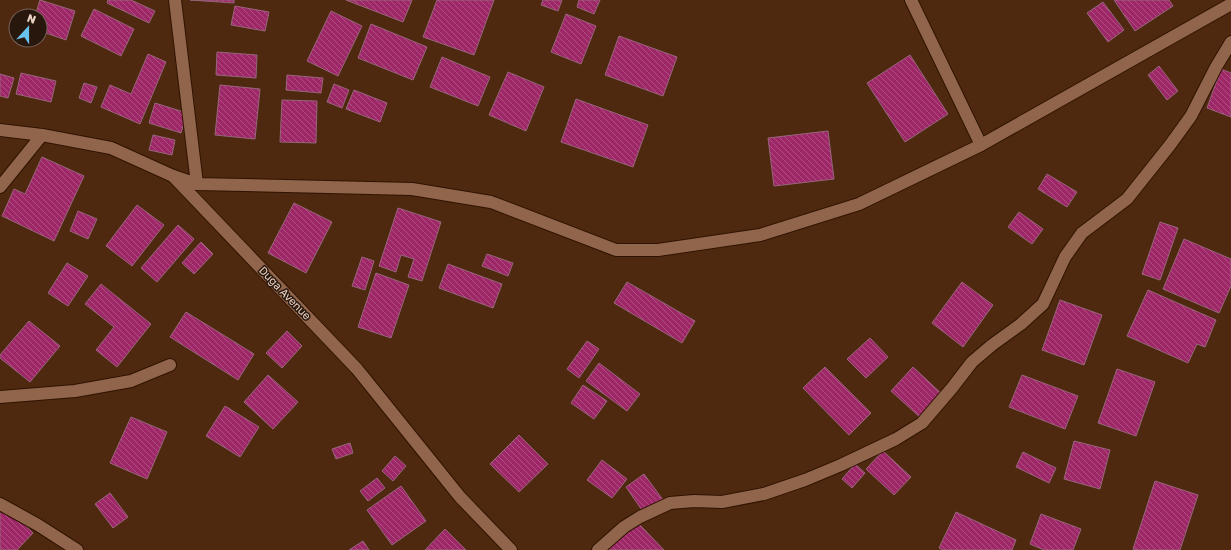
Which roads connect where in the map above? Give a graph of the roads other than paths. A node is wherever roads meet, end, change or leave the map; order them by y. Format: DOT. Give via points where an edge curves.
graph roads {
  1 [pos="174,0"];
  2 [pos="911,0"];
  3 [pos="1231,4"];
  4 [pos="1231,42"];
  5 [pos="0,130"];
  6 [pos="42,135"];
  7 [pos="981,145"];
  8 [pos="173,176"];
  9 [pos="197,184"];
  10 [pos="0,187"];
  11 [pos="170,365"];
  12 [pos="0,396"];
  13 [pos="0,504"];
  14 [pos="77,550"];
  15 [pos="511,550"];
  16 [pos="598,550"];
  1 -- 9 [label="street"];
  2 -- 7 [label="street"];
  3 -- 7 [label="street"];
  4 -- 16 [label="street" via="1191,116 1127,199 1082,232 1065,257 1043,304 972,362 922,423 841,465 764,494 722,502 670,503 624,527"];
  5 -- 6 [label="street, Duga Avenue"];
  6 -- 8 [label="street, Duga Avenue" via="111,148"];
  6 -- 10 [label="street"];
  7 -- 9 [label="street" via="859,204 760,235 658,250 616,250 491,202 412,189"];
  8 -- 9 [label="street"];
  8 -- 15 [label="street, Duga Avenue" via="357,369 460,497"];
  11 -- 12 [label="street" via="131,381 75,391"];
  13 -- 14 [label="street"];
}
